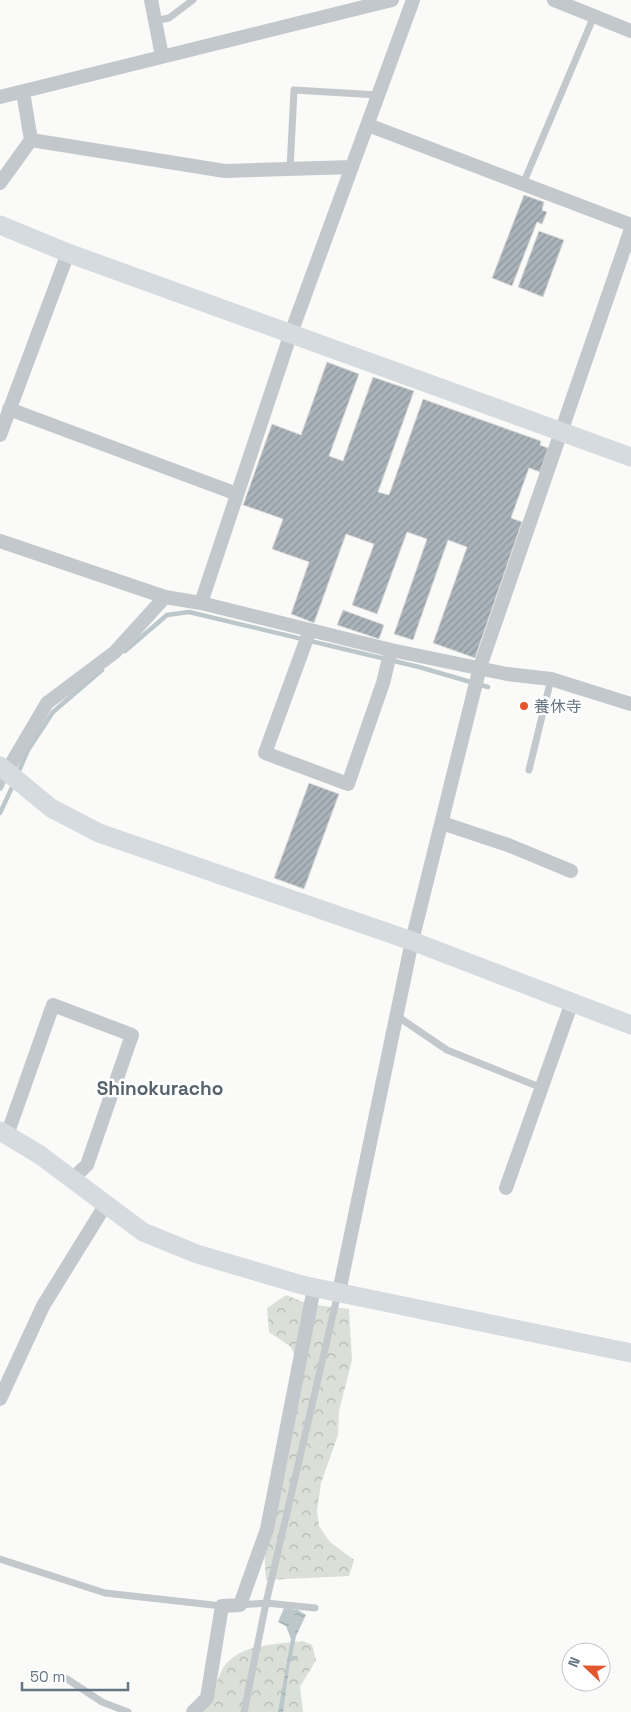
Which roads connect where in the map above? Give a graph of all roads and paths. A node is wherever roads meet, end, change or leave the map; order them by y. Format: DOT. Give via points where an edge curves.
graph roads {
  1 [pos="151,0"];
  2 [pos="193,0"];
  3 [pos="392,0"];
  4 [pos="413,0"];
  5 [pos="554,0"];
  6 [pos="594,16"];
  7 [pos="155,21"];
  8 [pos="631,31"];
  9 [pos="162,56"];
  10 [pos="23,92"];
  11 [pos="378,95"];
  12 [pos="0,97"];
  13 [pos="368,124"];
  14 [pos="31,140"];
  15 [pos="352,167"];
  16 [pos="290,169"];
  17 [pos="0,183"];
  18 [pos="523,184"];
  19 [pos="0,225"];
  20 [pos="631,225"];
  21 [pos="631,229"];
  22 [pos="68,253"];
  23 [pos="291,333"];
  24 [pos="9,409"];
  25 [pos="560,431"];
  26 [pos="0,435"];
  27 [pos="631,457"];
  28 [pos="237,494"];
  29 [pos="0,541"];
  30 [pos="165,597"];
  31 [pos="201,603"];
  32 [pos="310,630"];
  33 [pos="391,650"];
  34 [pos="480,667"];
  35 [pos="551,679"];
  36 [pos="631,704"];
  37 [pos="529,770"];
  38 [pos="2,774"];
  39 [pos="442,823"];
  40 [pos="571,872"];
  41 [pos="412,941"];
  42 [pos="572,1002"];
  43 [pos="396,1016"];
  44 [pos="631,1025"];
  45 [pos="542,1088"];
  46 [pos="4,1133"];
  47 [pos="72,1179"];
  48 [pos="506,1188"];
  49 [pos="106,1204"];
  50 [pos="314,1288"];
  51 [pos="339,1292"];
  52 [pos="631,1353"];
  53 [pos="0,1399"];
  54 [pos="0,1559"];
  55 [pos="266,1603"];
  56 [pos="240,1605"];
  57 [pos="222,1606"];
  58 [pos="315,1608"];
  59 [pos="67,1679"];
  60 [pos="128,1712"];
  61 [pos="193,1712"];
  62 [pos="244,1712"];
  1 -- 7 [label="street"];
  2 -- 7 [label="lane" via="169,18"];
  3 -- 9 [label="street"];
  4 -- 11 [label="street"];
  5 -- 6 [label="street"];
  6 -- 8 [label="street"];
  6 -- 18 [label="lane"];
  7 -- 9 [label="street"];
  9 -- 10 [label="street"];
  10 -- 12 [label="street"];
  10 -- 14 [label="street"];
  11 -- 13 [label="street"];
  11 -- 16 [label="lane" via="294,90"];
  13 -- 15 [label="street"];
  13 -- 18 [label="street"];
  14 -- 16 [label="street" via="225,171"];
  14 -- 17 [label="street"];
  15 -- 16 [label="street"];
  15 -- 23 [label="street"];
  18 -- 20 [label="street"];
  19 -- 22 [label="street"];
  21 -- 25 [label="street"];
  22 -- 23 [label="street"];
  22 -- 24 [label="street"];
  23 -- 25 [label="street"];
  23 -- 28 [label="street"];
  24 -- 26 [label="street"];
  24 -- 28 [label="street"];
  25 -- 27 [label="street"];
  25 -- 34 [label="street"];
  28 -- 31 [label="street"];
  29 -- 30 [label="street"];
  30 -- 31 [label="street"];
  30 -- 38 [label="street" via="115,652 47,703"];
  31 -- 32 [label="street"];
  32 -- 33 [label="street"];
  32 -- 33 [label="street" via="265,753 348,784 383,684"];
  33 -- 34 [label="street"];
  34 -- 35 [label="street"];
  34 -- 39 [label="street"];
  35 -- 36 [label="street"];
  35 -- 37 [label="lane"];
  38 -- 41 [label="street" via="51,808 98,833"];
  39 -- 40 [label="street" via="508,845"];
  39 -- 41 [label="street"];
  41 -- 42 [label="street"];
  41 -- 43 [label="street"];
  42 -- 44 [label="street"];
  42 -- 45 [label="street"];
  43 -- 45 [label="lane" via="447,1050"];
  43 -- 51 [label="street"];
  45 -- 48 [label="street"];
  46 -- 47 [label="street"];
  46 -- 47 [label="street" via="53,1005 132,1035 87,1165"];
  47 -- 49 [label="street"];
  49 -- 50 [label="street" via="143,1232 197,1254"];
  49 -- 53 [label="street" via="43,1306"];
  50 -- 51 [label="street"];
  50 -- 56 [label="street" via="268,1529"];
  51 -- 52 [label="street"];
  51 -- 55 [label="lane"];
  54 -- 57 [label="lane" via="105,1593"];
  55 -- 56 [label="lane"];
  55 -- 58 [label="lane"];
  55 -- 62 [label="lane"];
  56 -- 57 [label="street"];
  57 -- 61 [label="street" via="207,1698"];
  59 -- 60 [label="lane" via="102,1702"];
}
